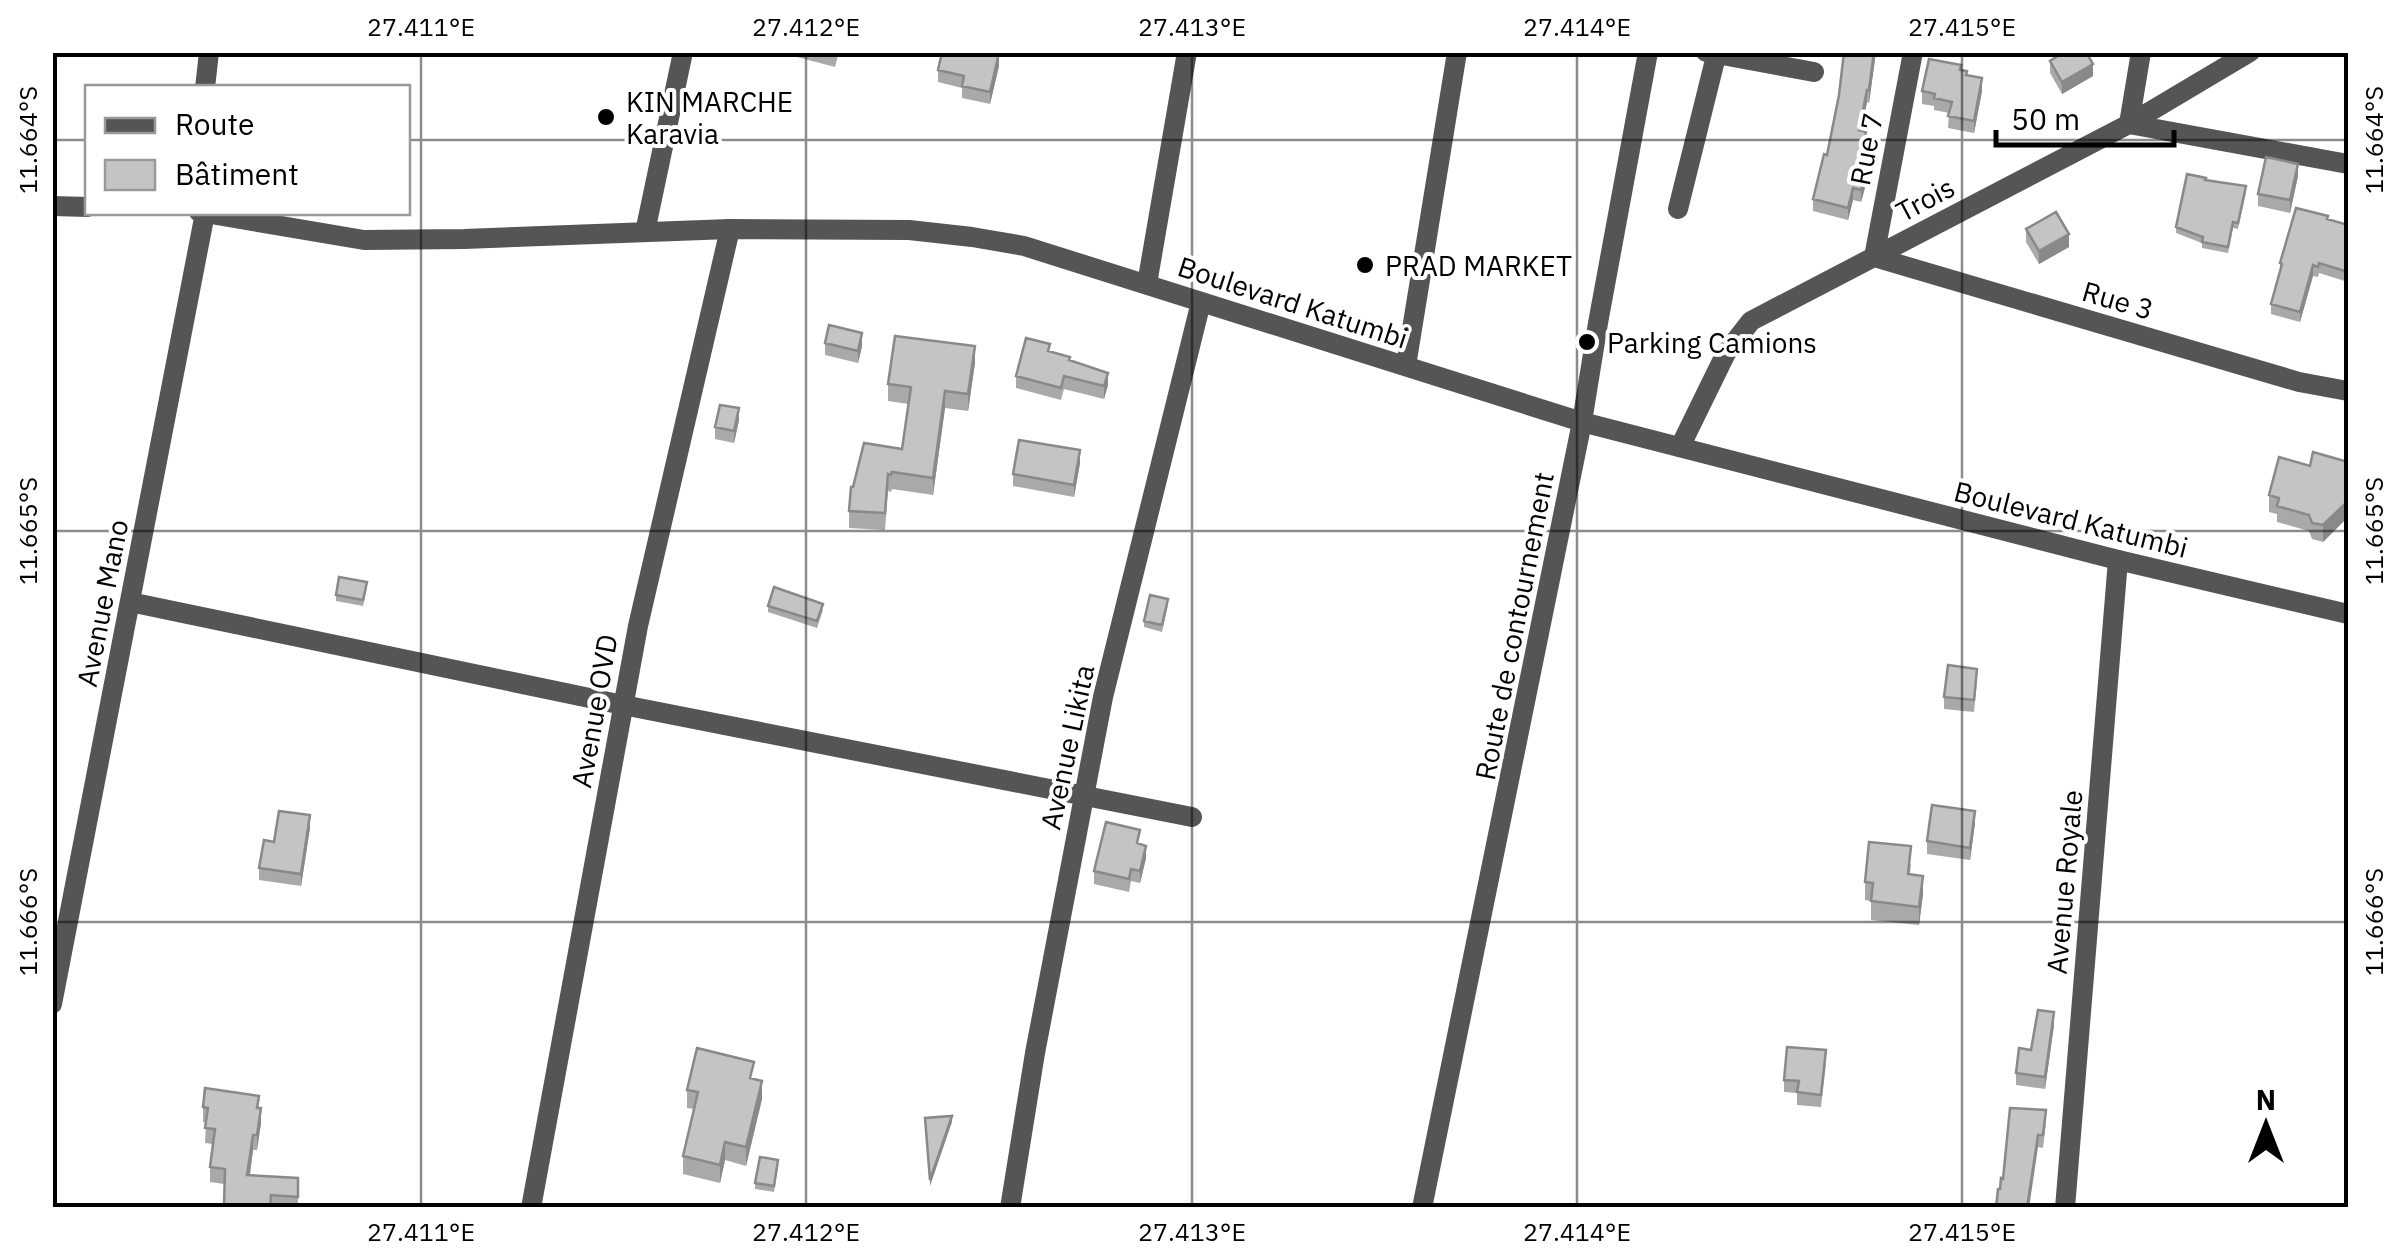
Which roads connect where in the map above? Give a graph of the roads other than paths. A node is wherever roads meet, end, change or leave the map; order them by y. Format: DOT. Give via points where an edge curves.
graph roads {
  1 [pos="209,52"];
  2 [pos="683,52"];
  3 [pos="1187,52"];
  4 [pos="1457,52"];
  5 [pos="1648,52"];
  6 [pos="1913,52"];
  7 [pos="2141,52"];
  8 [pos="2250,52"];
  9 [pos="1713,53"];
  10 [pos="1814,72"];
  11 [pos="205,85"];
  12 [pos="2129,124"];
  13 [pos="2348,164"];
  14 [pos="52,206"];
  15 [pos="85,207"];
  16 [pos="1678,209"];
  17 [pos="202,215"];
  18 [pos="214,215"];
  19 [pos="730,229"];
  20 [pos="645,232"];
  21 [pos="1874,256"];
  22 [pos="1147,284"];
  23 [pos="1201,302"];
  24 [pos="1406,366"];
  25 [pos="2348,391"];
  26 [pos="1582,422"];
  27 [pos="1680,447"];
  28 [pos="2118,560"];
  29 [pos="130,602"];
  30 [pos="2348,614"];
  31 [pos="623,705"];
  32 [pos="1084,795"];
  33 [pos="1192,817"];
  34 [pos="52,1004"];
  35 [pos="531,1208"];
  36 [pos="1010,1208"];
  37 [pos="1422,1208"];
  38 [pos="2065,1208"];
  1 -- 11 [label="street"];
  2 -- 20 [label="street"];
  3 -- 22 [label="street"];
  4 -- 24 [label="street"];
  5 -- 26 [label="street, Route de contournement"];
  6 -- 21 [label="street, Rue 7"];
  7 -- 12 [label="street"];
  8 -- 12 [label="street, Trois"];
  9 -- 10 [label="street"];
  9 -- 16 [label="street"];
  12 -- 13 [label="street"];
  12 -- 21 [label="street, Trois"];
  14 -- 15 [label="street"];
  17 -- 29 [label="street, Avenue Mano"];
  18 -- 20 [label="street, Boulevard Katumbi" via="364,240"];
  19 -- 20 [label="street, Boulevard Katumbi"];
  19 -- 22 [label="street, Boulevard Katumbi" via="972,237 1038,249"];
  19 -- 31 [label="street, Avenue OVD"];
  21 -- 25 [label="street, Rue 3"];
  21 -- 27 [label="street, Trois" via="1751,321 1726,353"];
  22 -- 23 [label="street, Boulevard Katumbi"];
  23 -- 24 [label="street, Boulevard Katumbi"];
  23 -- 32 [label="street, Avenue Likita"];
  24 -- 26 [label="street, Boulevard Katumbi"];
  26 -- 27 [label="street, Boulevard Katumbi"];
  26 -- 37 [label="street, Route de contournement"];
  27 -- 28 [label="street, Boulevard Katumbi"];
  28 -- 30 [label="street, Boulevard Katumbi"];
  28 -- 38 [label="street, Avenue Royale"];
  29 -- 31 [label="street"];
  29 -- 34 [label="street, Avenue Mano"];
  31 -- 32 [label="street"];
  31 -- 35 [label="street, Avenue OVD"];
  32 -- 33 [label="street"];
  32 -- 36 [label="street, Avenue Likita"];
}
